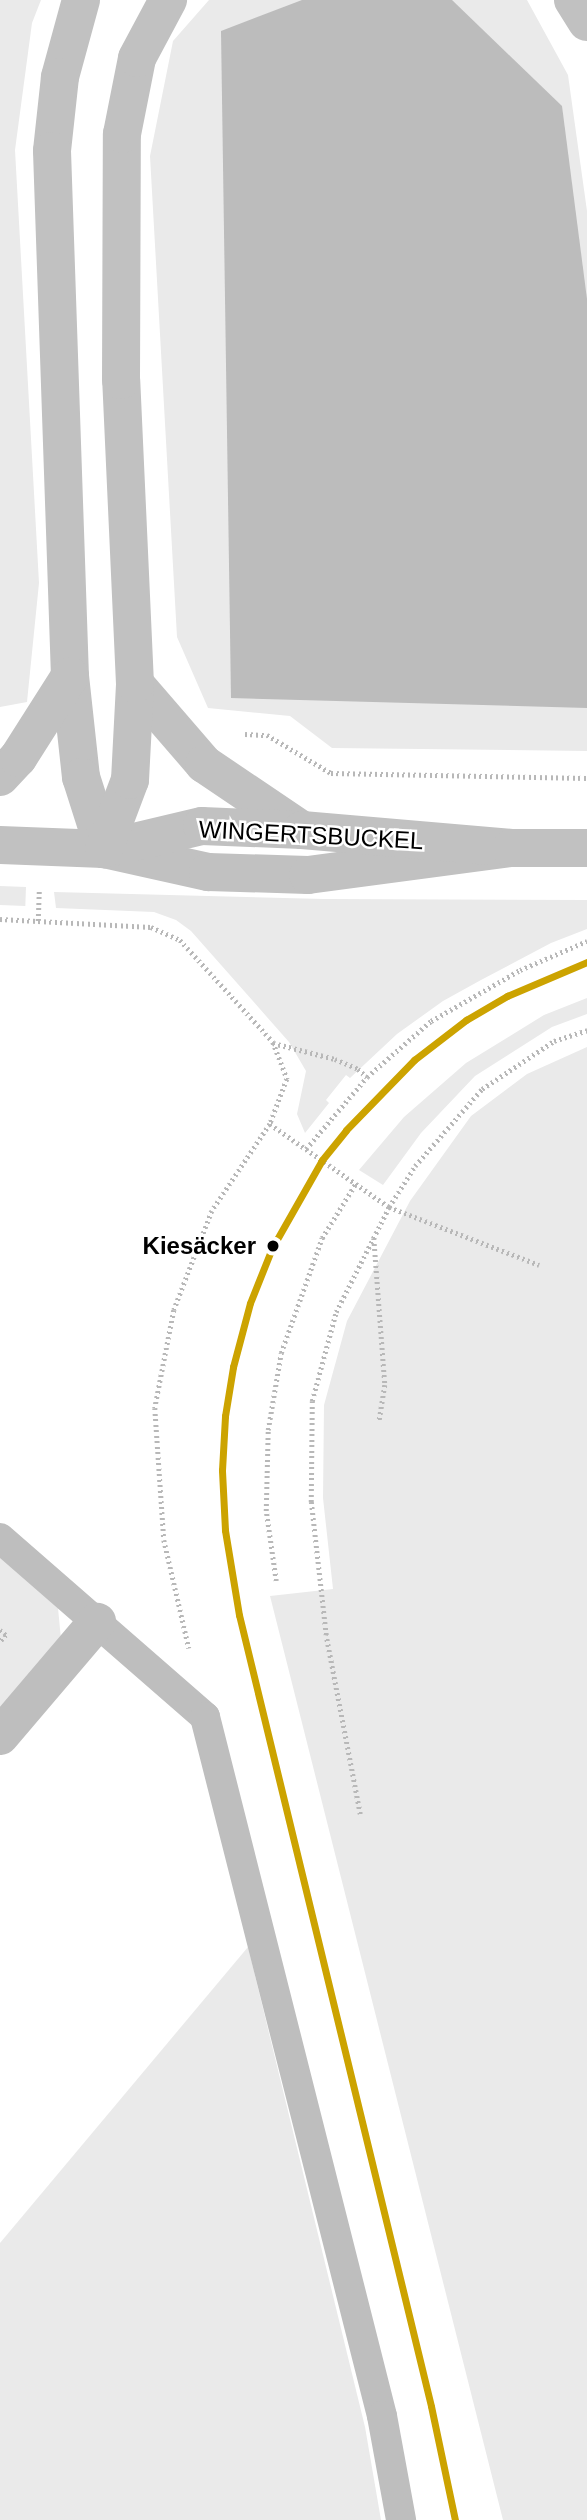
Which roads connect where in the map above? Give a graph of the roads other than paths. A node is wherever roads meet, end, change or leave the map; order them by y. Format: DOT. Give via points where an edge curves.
graph roads {
  1 [pos="81,0"];
  2 [pos="168,0"];
  3 [pos="573,0"];
  4 [pos="587,22"];
  5 [pos="70,676"];
  6 [pos="135,684"];
  7 [pos="0,777"];
  8 [pos="302,830"];
  9 [pos="0,845"];
  10 [pos="512,848"];
  11 [pos="587,848"];
  12 [pos="104,849"];
  13 [pos="0,1538"];
  14 [pos="97,1622"];
  15 [pos="0,1736"];
  16 [pos="401,2520"];
  1 -- 5 [label="main road" via="60,77 52,151"];
  2 -- 6 [label="main road" via="137,58 122,134 121,380"];
  3 -- 4 [label="main road"];
  5 -- 7 [label="main road" via="18,758"];
  5 -- 12 [label="main road" via="81,777"];
  6 -- 8 [label="main road" via="204,764"];
  6 -- 12 [label="main road" via="130,780"];
  8 -- 10 [label="main road, WINGERTSBUCKEL"];
  8 -- 12 [label="main road, WINGERTSBUCKEL" via="202,826"];
  9 -- 12 [label="main road"];
  10 -- 11 [label="main road, WINGERTSBUCKEL"];
  10 -- 12 [label="main road, WINGERTSBUCKEL" via="308,875 208,872"];
  13 -- 14 [label="lane"];
  14 -- 15 [label="street"];
  14 -- 16 [label="lane" via="205,1717 382,2416"];
}
